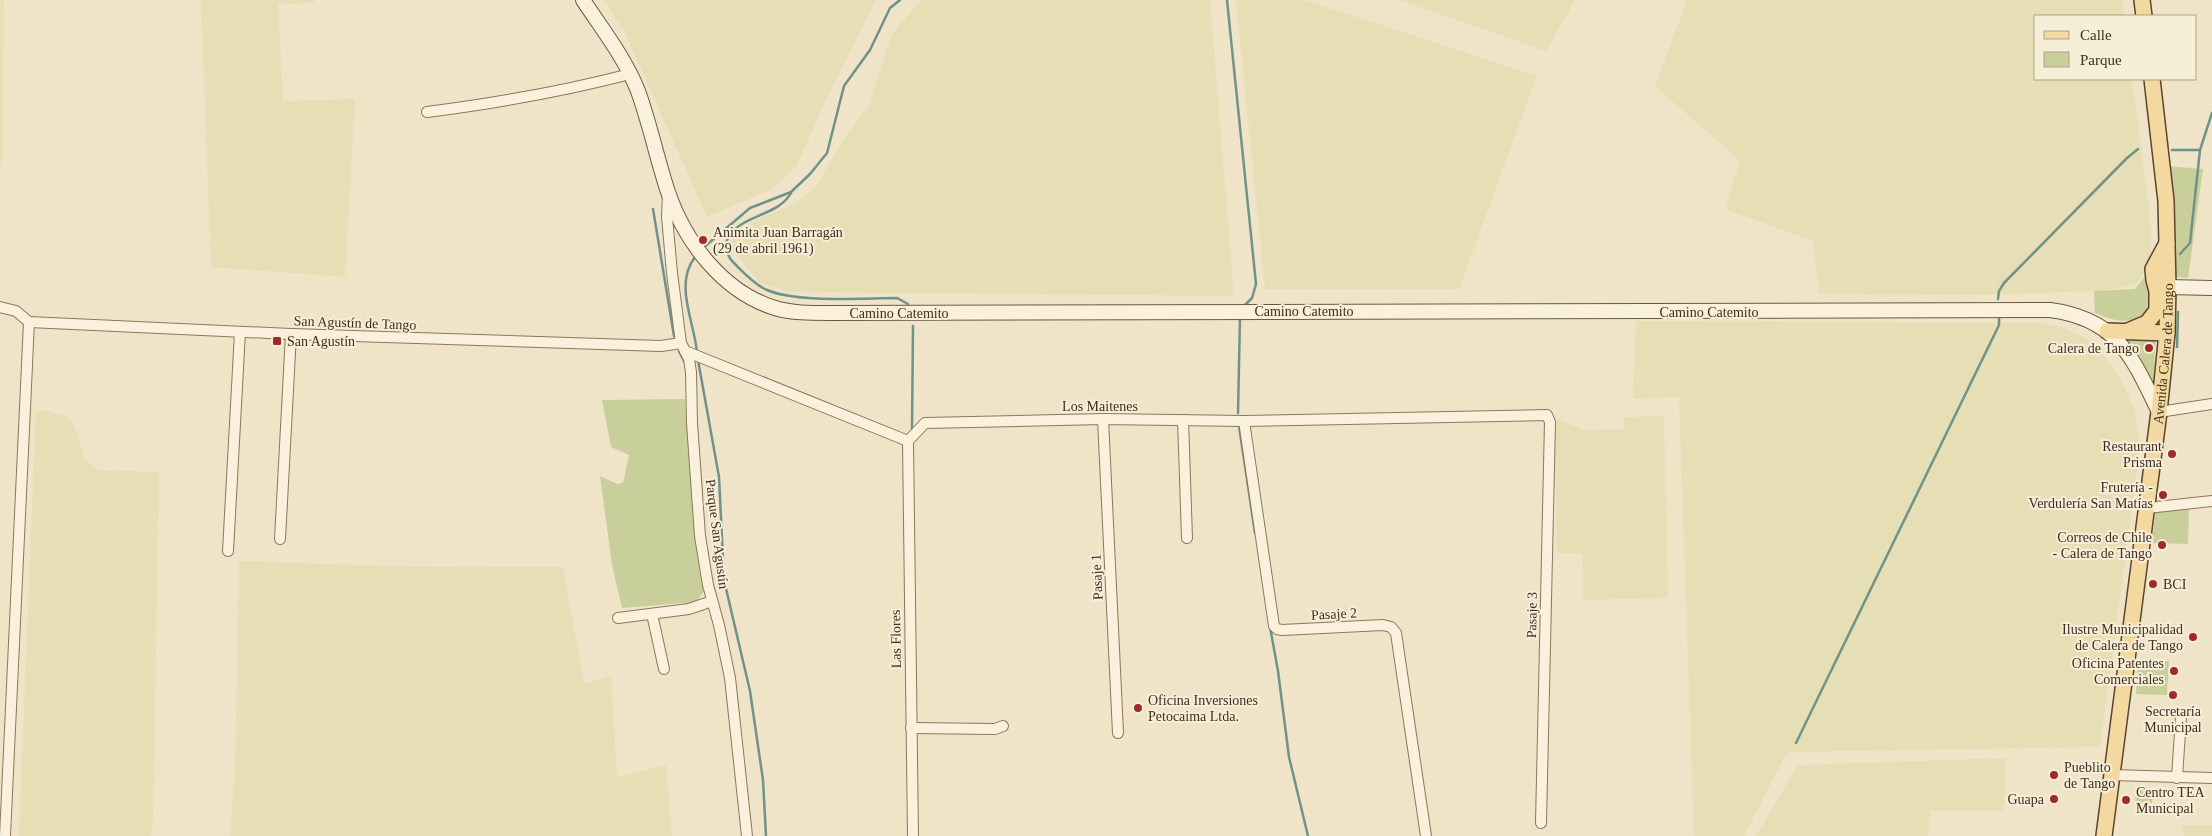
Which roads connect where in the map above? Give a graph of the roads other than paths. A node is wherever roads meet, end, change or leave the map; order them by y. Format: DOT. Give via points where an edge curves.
graph roads {
  1 [pos="583,0"];
  2 [pos="2142,0"];
  3 [pos="2144,15"];
  4 [pos="630,74"];
  5 [pos="2152,80"];
  6 [pos="426,112"];
  7 [pos="668,192"];
  8 [pos="685,232"];
  9 [pos="668,235"];
  10 [pos="2168,241"];
  11 [pos="2154,280"];
  12 [pos="2168,287"];
  13 [pos="2212,288"];
  14 [pos="0,308"];
  15 [pos="2157,312"];
  16 [pos="29,322"];
  17 [pos="2107,331"];
  18 [pos="2128,331"];
  19 [pos="240,332"];
  20 [pos="2167,333"];
  21 [pos="291,334"];
  22 [pos="690,352"];
  23 [pos="2212,404"];
  24 [pos="2159,412"];
  25 [pos="1541,415"];
  26 [pos="1104,419"];
  27 [pos="1183,420"];
  28 [pos="1244,421"];
  29 [pos="908,441"];
  30 [pos="2212,501"];
  31 [pos="2147,508"];
  32 [pos="1188,538"];
  33 [pos="280,539"];
  34 [pos="228,551"];
  35 [pos="712,601"];
  36 [pos="652,614"];
  37 [pos="618,618"];
  38 [pos="664,668"];
  39 [pos="2181,717"];
  40 [pos="1002,726"];
  41 [pos="911,728"];
  42 [pos="1118,733"];
  43 [pos="2112,776"];
  44 [pos="2177,778"];
  45 [pos="2212,778"];
  46 [pos="1541,823"];
  47 [pos="5,836"];
  48 [pos="747,836"];
  49 [pos="913,836"];
  50 [pos="1426,836"];
  51 [pos="2104,836"];
  1 -- 4 [label="main road, Camino Catemito"];
  2 -- 3 [label="main road"];
  4 -- 6 [label="street" via="503,102"];
  4 -- 7 [label="main road, Camino Catemito" via="647,117"];
  5 -- 10 [label="main road, Avenida Calera de Tango"];
  7 -- 8 [label="main road, Camino Catemito"];
  7 -- 9 [label="street, Parque San Agustín"];
  8 -- 9 [label="street" via="679,230"];
  8 -- 17 [label="main road, Camino Catemito" via="711,264 746,294 775,308 804,312 2039,310 2071,314"];
  9 -- 22 [label="street, Parque San Agustín"];
  10 -- 11 [label="main road" via="2154,265"];
  10 -- 12 [label="main road, Avenida Calera de Tango"];
  11 -- 12 [label="main road"];
  11 -- 15 [label="main road" via="2158,292"];
  12 -- 13 [label="main road"];
  12 -- 15 [label="main road"];
  12 -- 20 [label="main road, Avenida Calera de Tango"];
  14 -- 16 [label="street" via="16,311"];
  15 -- 18 [label="main road" via="2147,323"];
  16 -- 19 [label="street, San Agustín de Tango"];
  16 -- 47 [label="street"];
  17 -- 18 [label="main road"];
  17 -- 24 [label="main road, Camino Catemito" via="2134,360"];
  18 -- 20 [label="main road"];
  19 -- 21 [label="street, San Agustín de Tango"];
  19 -- 34 [label="street"];
  20 -- 24 [label="main road, Avenida Calera de Tango"];
  21 -- 22 [label="street, San Agustín de Tango" via="661,346"];
  21 -- 33 [label="street"];
  22 -- 29 [label="street"];
  22 -- 35 [label="street, Parque San Agustín" via="700,536"];
  23 -- 24 [label="street"];
  24 -- 31 [label="main road, Avenida Calera de Tango"];
  25 -- 28 [label="street, Los Maitenes"];
  25 -- 46 [label="street, Pasaje 3" via="1547,415 1550,422"];
  26 -- 27 [label="street, Los Maitenes"];
  26 -- 29 [label="street, Los Maitenes" via="926,423"];
  26 -- 42 [label="street, Pasaje 1"];
  27 -- 28 [label="street, Los Maitenes"];
  27 -- 32 [label="street"];
  28 -- 50 [label="street, Pasaje 2" via="1274,626 1282,630 1383,625 1396,633"];
  29 -- 41 [label="street, Las Flores"];
  30 -- 31 [label="street"];
  31 -- 43 [label="main road, Avenida Calera de Tango"];
  35 -- 36 [label="street" via="689,609"];
  35 -- 48 [label="street, Parque San Agustín" via="733,700"];
  36 -- 37 [label="street"];
  36 -- 38 [label="street"];
  39 -- 44 [label="street"];
  40 -- 41 [label="street" via="995,729"];
  41 -- 49 [label="street, Las Flores"];
  43 -- 44 [label="street"];
  43 -- 51 [label="main road, Avenida Calera de Tango"];
  44 -- 45 [label="street"];
}
